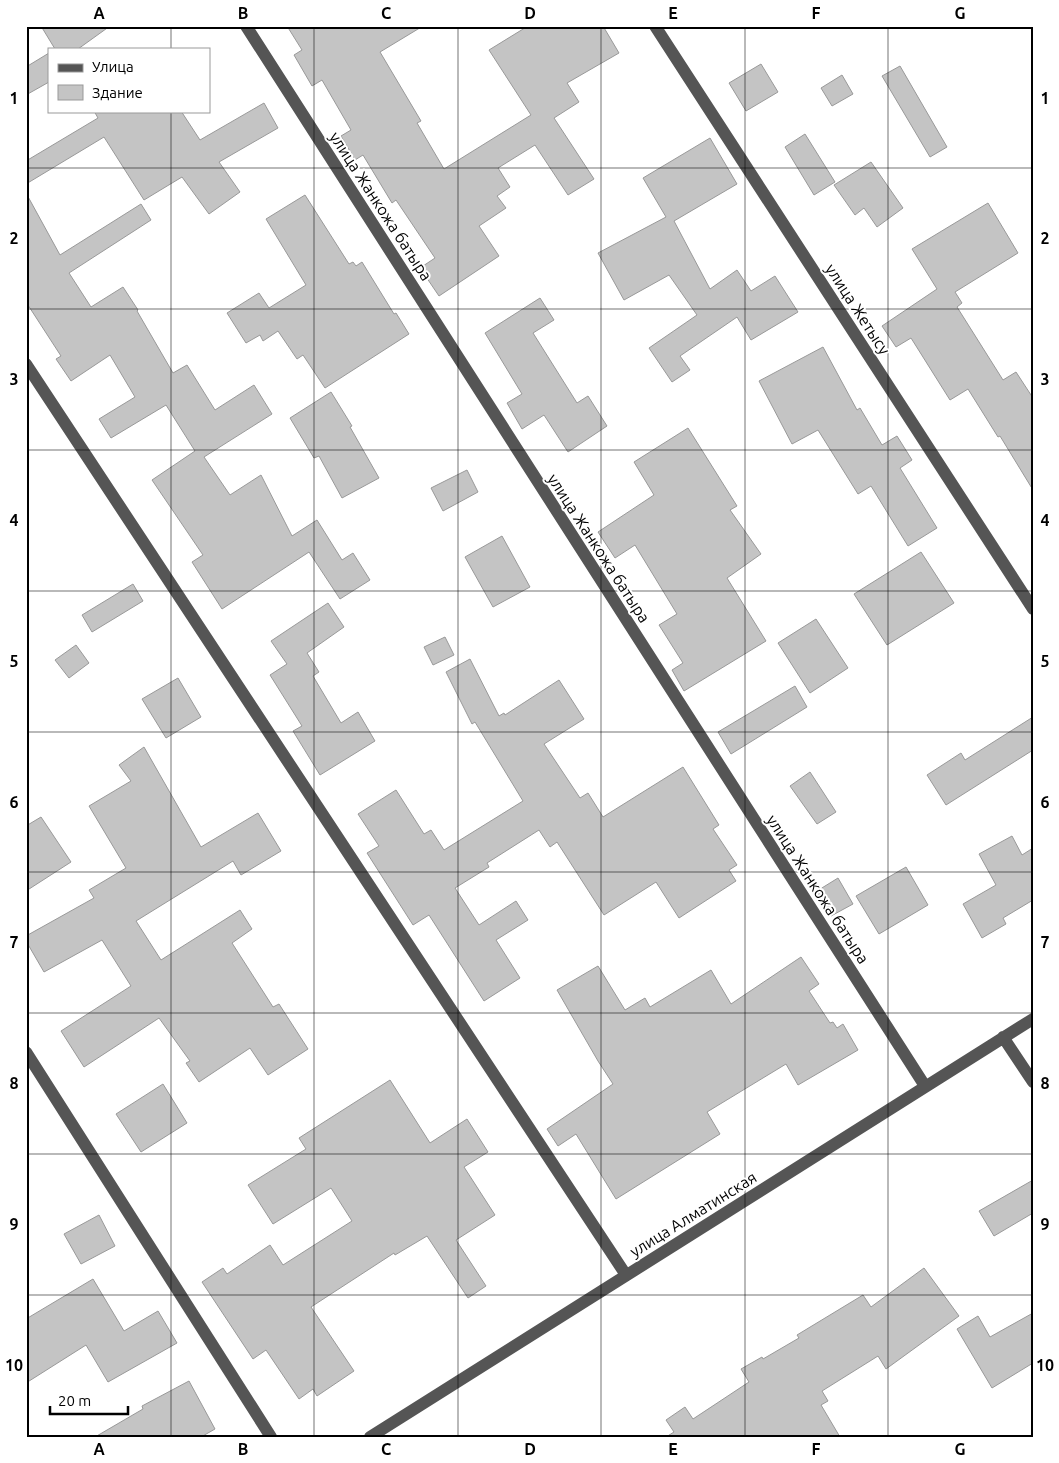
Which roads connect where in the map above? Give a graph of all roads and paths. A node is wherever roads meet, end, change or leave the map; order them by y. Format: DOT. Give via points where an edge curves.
graph roads {
  1 [pos="246,26"];
  2 [pos="655,26"];
  3 [pos="26,364"];
  4 [pos="1033,609"];
  5 [pos="1033,1019"];
  6 [pos="1004,1036"];
  7 [pos="26,1052"];
  8 [pos="1033,1082"];
  9 [pos="925,1086"];
  10 [pos="626,1275"];
  11 [pos="271,1437"];
  12 [pos="370,1437"];
  1 -- 9 [label="street, улица Жанкожа батыра"];
  2 -- 4 [label="street, улица Жетысу"];
  3 -- 10 [label="street"];
  5 -- 6 [label="street, улица Алматинская"];
  6 -- 8 [label="street"];
  6 -- 9 [label="street, улица Алматинская"];
  7 -- 11 [label="street"];
  9 -- 10 [label="street, улица Алматинская"];
  10 -- 12 [label="street, улица Алматинская"];
}
